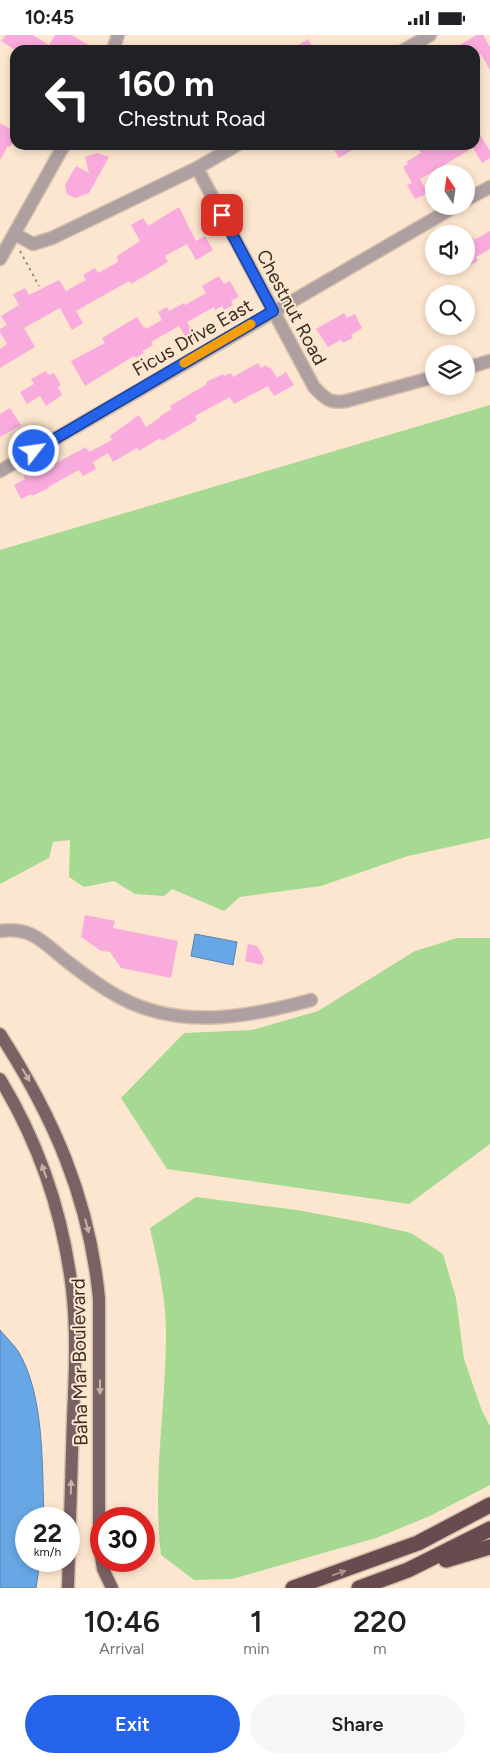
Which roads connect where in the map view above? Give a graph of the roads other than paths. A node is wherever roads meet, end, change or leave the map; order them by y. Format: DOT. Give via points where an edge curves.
graph roads {
  1 [pos="430,35"];
  2 [pos="413,45"];
  3 [pos="61,150"];
  4 [pos="228,150"];
  5 [pos="197,168"];
  6 [pos="490,187"];
  7 [pos="475,195"];
  8 [pos="440,215"];
  9 [pos="15,234"];
  10 [pos="0,259"];
  11 [pos="273,311"];
  12 [pos="490,361"];
  13 [pos="475,365"];
  14 [pos="425,380"];
  15 [pos="0,471"];
  16 [pos="3,934"];
  17 [pos="311,1000"];
  18 [pos="0,1035"];
  19 [pos="0,1079"];
  20 [pos="490,1505"];
  21 [pos="490,1529"];
  22 [pos="490,1547"];
  23 [pos="408,1571"];
  24 [pos="68,1588"];
  25 [pos="112,1588"];
  26 [pos="293,1588"];
  27 [pos="360,1588"];
  1 -- 2 [label="street"];
  3 -- 9 [label="street"];
  4 -- 5 [label="street"];
  5 -- 9 [label="street" via="52,238 33,244"];
  5 -- 11 [label="street, Chestnut Road"];
  6 -- 7 [label="street"];
  8 -- 11 [label="street, Ficus Drive East"];
  9 -- 10 [label="street"];
  11 -- 14 [label="street, Chestnut Road" via="314,387 334,403"];
  11 -- 15 [label="street, Ficus Drive East"];
  12 -- 13 [label="street"];
  16 -- 17 [label="street" via="19,931 41,939 92,980 121,998 153,1011 205,1019 229,1018"];
  18 -- 25 [label="main road, Baha Mar Boulevard, one-way" via="26,1075 56,1133 90,1236 99,1307 99,1544 103,1569"];
  24 -- 19 [label="main road, Baha Mar Boulevard, one-way" via="76,1343 72,1289 53,1195 22,1119"];
  26 -- 20 [label="highway, one-way" via="418,1543"];
  21 -- 23 [label="highway"];
  22 -- 23 [label="highway"];
  23 -- 27 [label="highway"];
}
